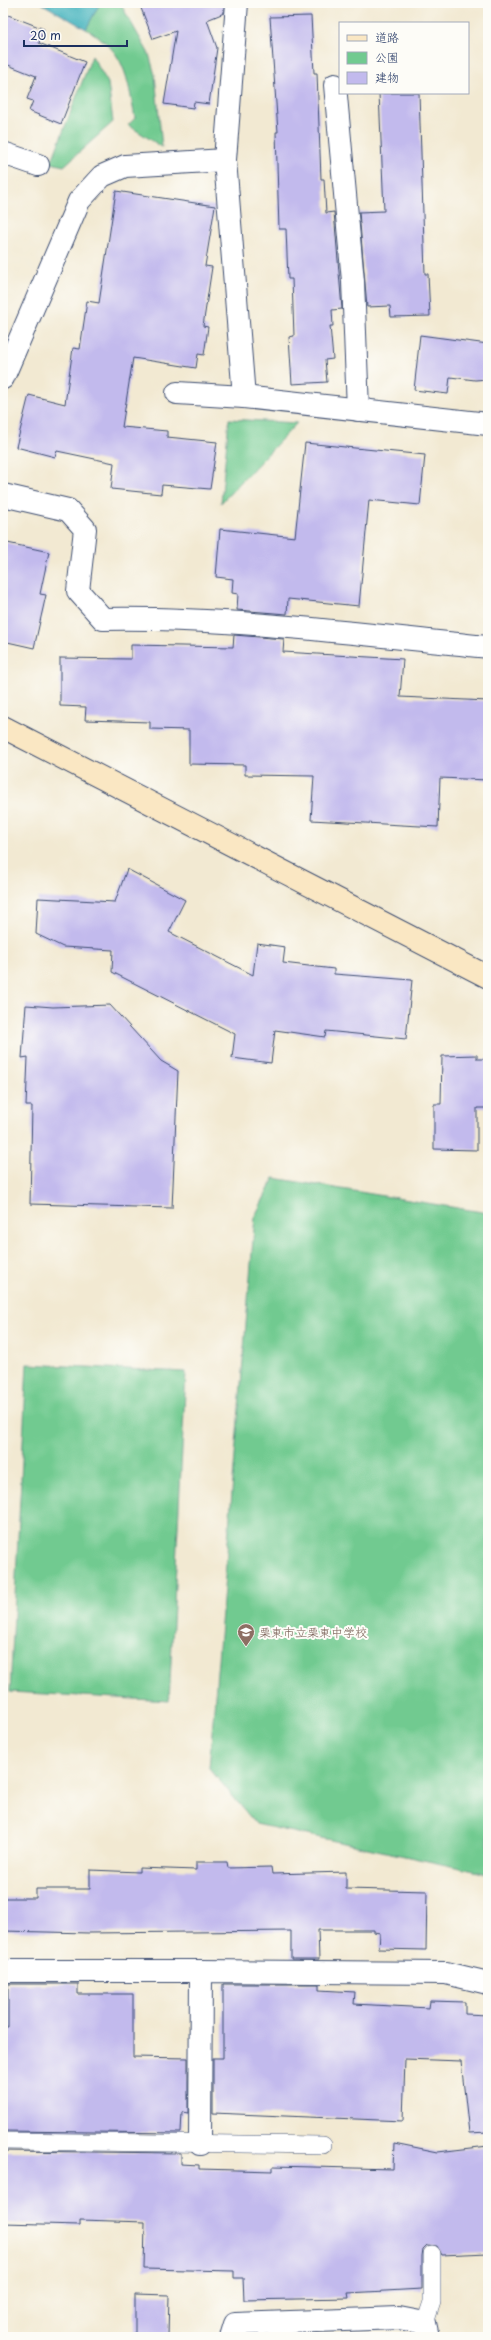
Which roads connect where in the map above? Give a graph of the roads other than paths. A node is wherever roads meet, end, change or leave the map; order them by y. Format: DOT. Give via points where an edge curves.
graph roads {
  1 [pos="237,3"];
  2 [pos="335,85"];
  3 [pos="3,153"];
  4 [pos="225,160"];
  5 [pos="38,165"];
  6 [pos="3,378"];
  7 [pos="177,393"];
  8 [pos="244,397"];
  9 [pos="358,410"];
  10 [pos="488,424"];
  11 [pos="3,495"];
  12 [pos="488,647"];
  13 [pos="3,727"];
  14 [pos="488,977"];
  15 [pos="3,1971"];
  16 [pos="200,1971"];
  17 [pos="488,1984"];
  18 [pos="3,2141"];
  19 [pos="200,2144"];
  20 [pos="323,2145"];
  21 [pos="432,2254"];
  22 [pos="427,2330"];
  23 [pos="231,2337"];
  1 -- 4 [label="street"];
  2 -- 9 [label="street" via="353,281"];
  3 -- 5 [label="street"];
  4 -- 6 [label="street" via="125,166 102,176 79,201"];
  4 -- 8 [label="street"];
  7 -- 8 [label="street"];
  8 -- 9 [label="street"];
  9 -- 10 [label="street"];
  11 -- 12 [label="street" via="68,510 85,529 78,590 102,619 162,618 253,624"];
  13 -- 14 [label="street"];
  15 -- 16 [label="street"];
  16 -- 17 [label="street" via="446,1973"];
  16 -- 19 [label="street"];
  18 -- 19 [label="lane"];
  19 -- 20 [label="lane"];
  21 -- 22 [label="lane" via="432,2302"];
  22 -- 23 [label="street" via="398,2318 235,2324"];
}
